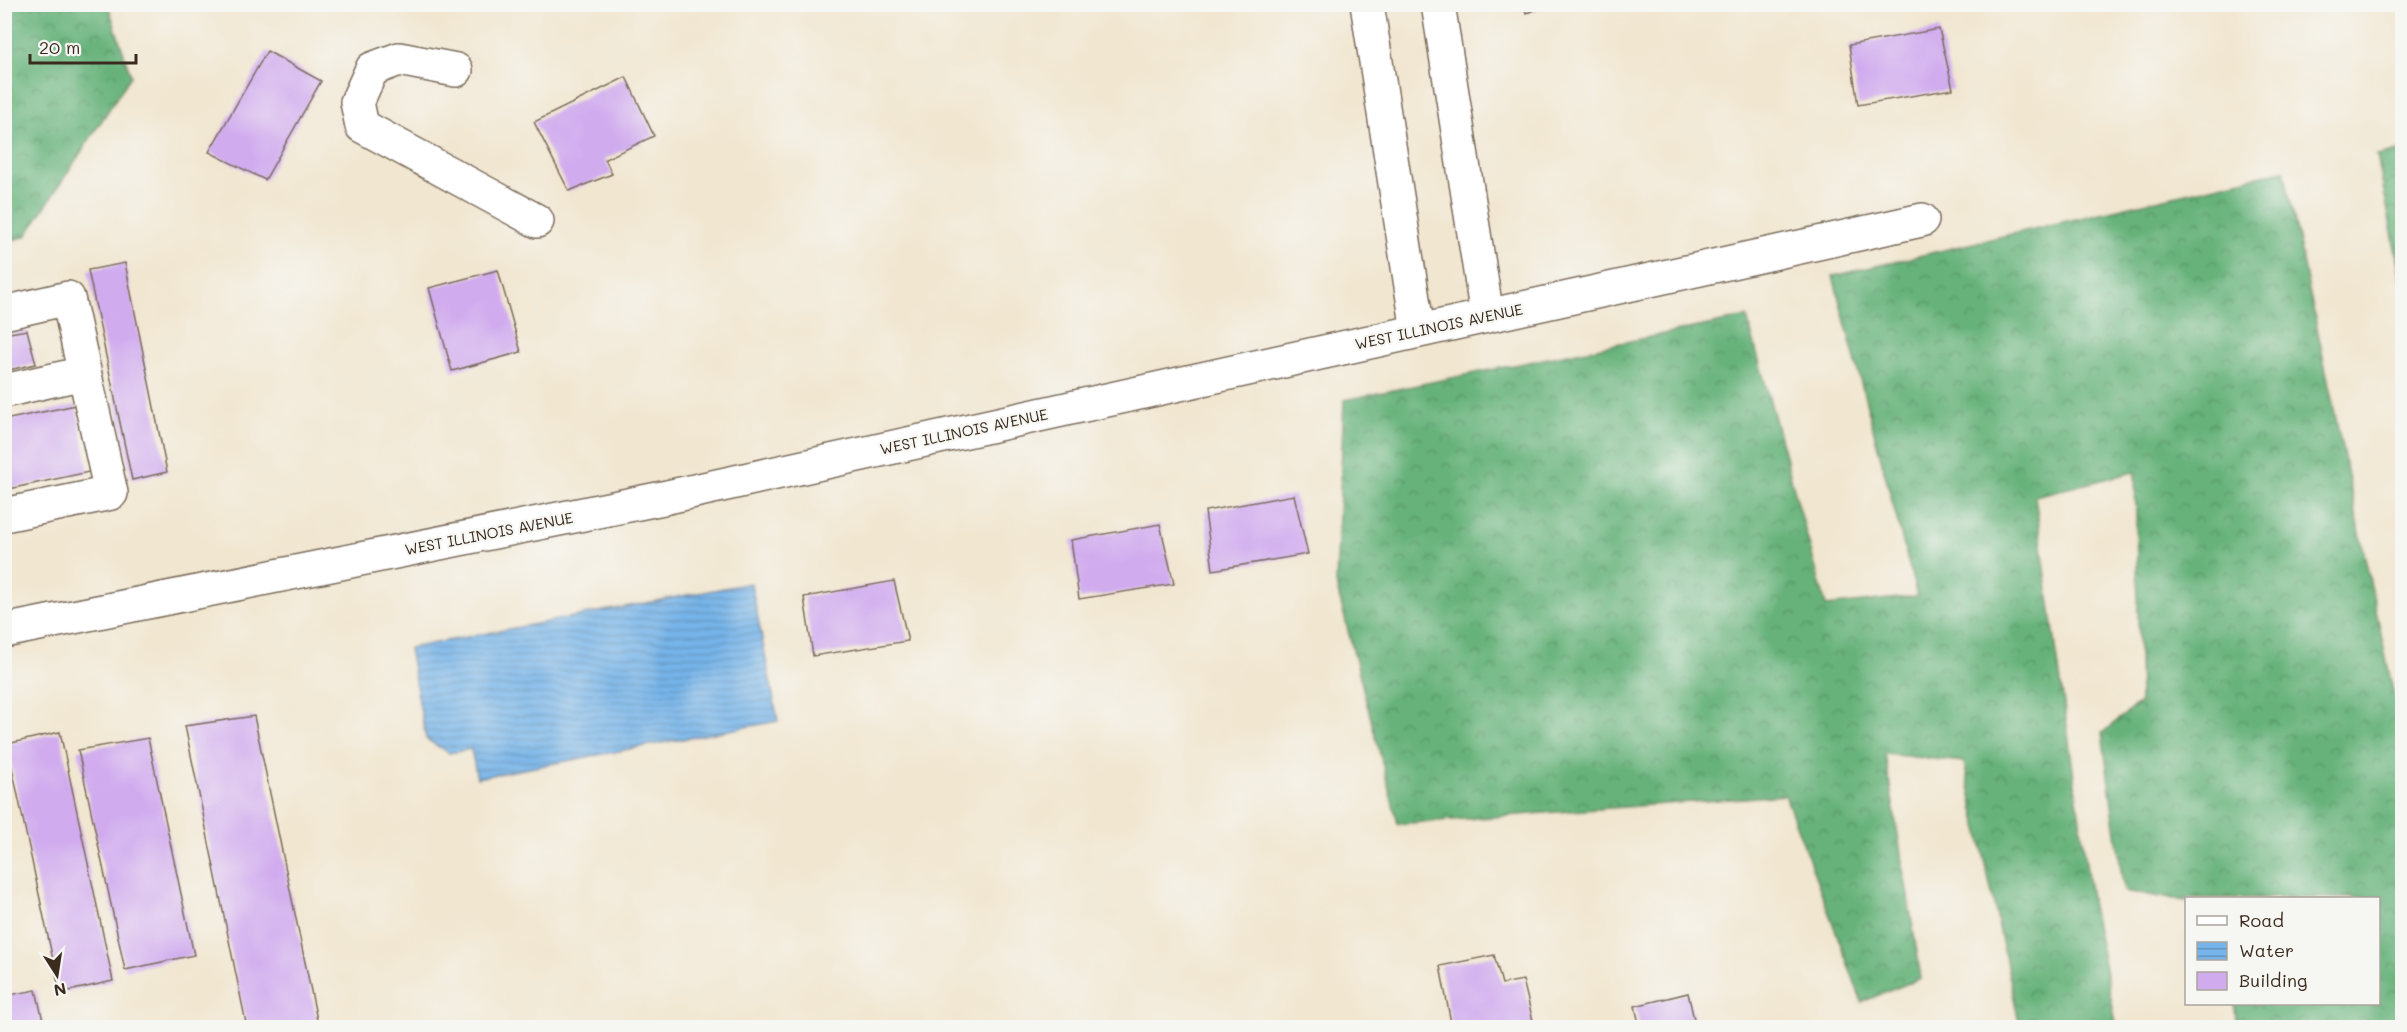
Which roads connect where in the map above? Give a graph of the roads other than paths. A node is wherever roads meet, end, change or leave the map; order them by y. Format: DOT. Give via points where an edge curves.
graph roads {
  1 [pos="1367,4"];
  2 [pos="1438,4"];
  3 [pos="456,70"];
  4 [pos="1922,220"];
  5 [pos="537,221"];
  6 [pos="4,312"];
  7 [pos="1487,316"];
  8 [pos="1418,331"];
  9 [pos="84,373"];
  10 [pos="4,391"];
  11 [pos="4,516"];
  12 [pos="4,631"];
  1 -- 8 [label="lane"];
  2 -- 7 [label="lane"];
  3 -- 5 [label="lane" via="399,59 372,69 357,102 362,126"];
  4 -- 7 [label="lane, WEST ILLINOIS AVENUE"];
  6 -- 9 [label="lane" via="68,298"];
  7 -- 8 [label="lane, WEST ILLINOIS AVENUE"];
  8 -- 12 [label="lane, WEST ILLINOIS AVENUE" via="663,498"];
  9 -- 10 [label="lane"];
  9 -- 11 [label="lane" via="111,493"];
}
